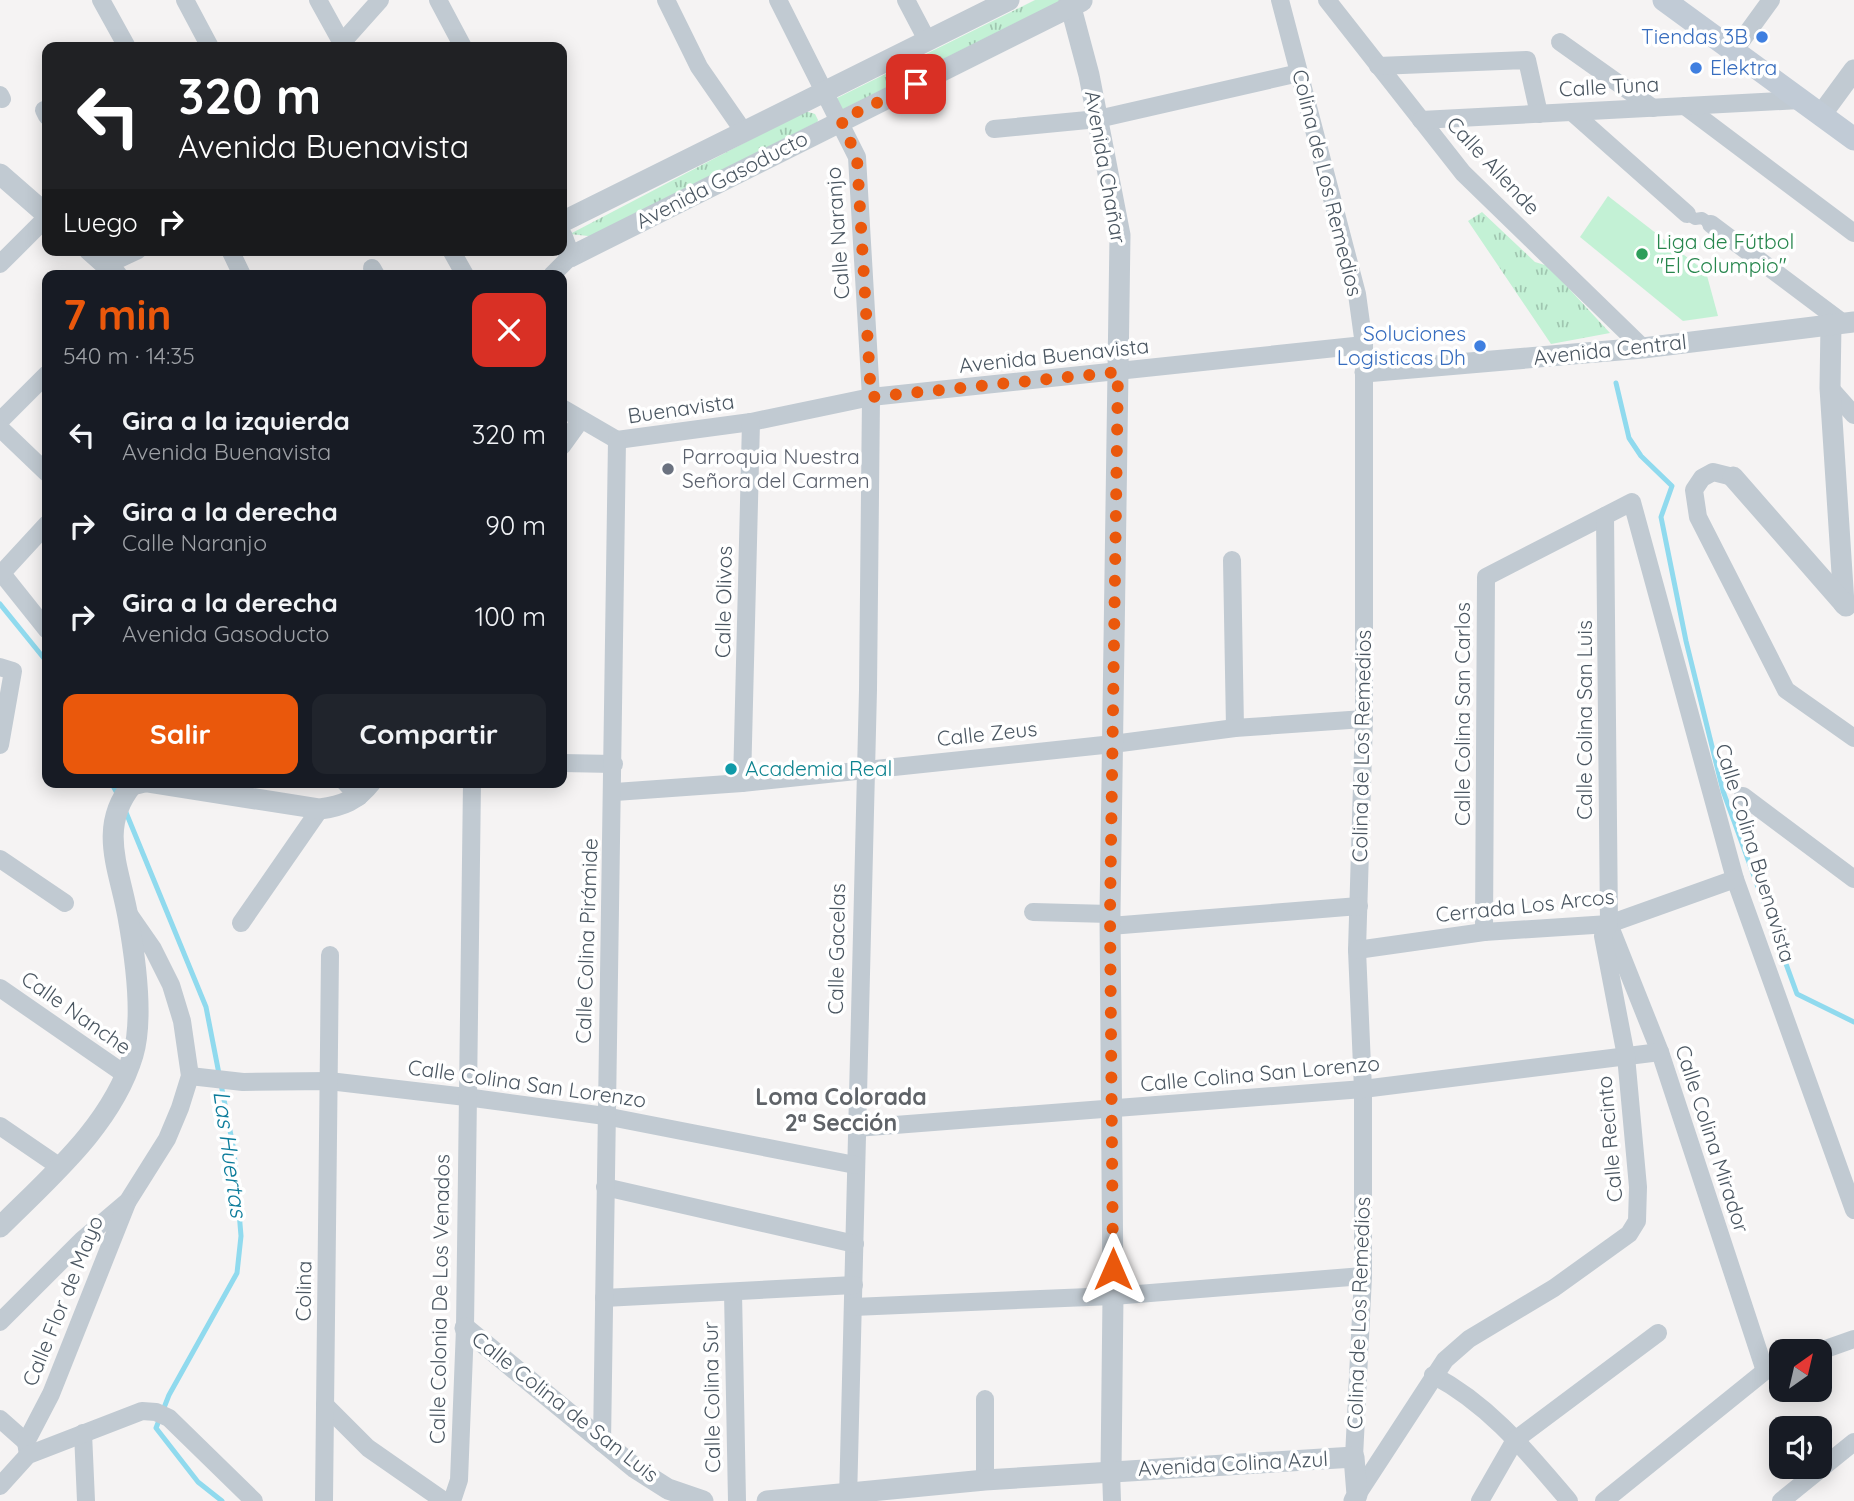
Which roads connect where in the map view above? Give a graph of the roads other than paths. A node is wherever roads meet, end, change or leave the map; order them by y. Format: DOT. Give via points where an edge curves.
graph roads {
  1 [pos="101,0"];
  2 [pos="185,0"];
  3 [pos="318,0"];
  4 [pos="380,0"];
  5 [pos="438,0"];
  6 [pos="666,0"];
  7 [pos="778,0"];
  8 [pos="906,0"];
  9 [pos="1009,0"];
  10 [pos="1280,0"];
  11 [pos="1327,0"];
  12 [pos="1664,0"];
  13 [pos="1771,0"];
  14 [pos="1074,2"];
  15 [pos="927,40"];
  16 [pos="124,42"];
  17 [pos="207,42"];
  18 [pos="339,42"];
  19 [pos="344,42"];
  20 [pos="460,42"];
  21 [pos="1560,42"];
  22 [pos="1734,51"];
  23 [pos="1378,66"];
  24 [pos="1854,70"];
  25 [pos="1299,73"];
  26 [pos="825,93"];
  27 [pos="1800,100"];
  28 [pos="1685,106"];
  29 [pos="1653,108"];
  30 [pos="1573,112"];
  31 [pos="1539,114"];
  32 [pos="1822,114"];
  33 [pos="841,120"];
  34 [pos="1098,120"];
  35 [pos="1421,120"];
  36 [pos="994,129"];
  37 [pos="744,132"];
  38 [pos="1854,139"];
  39 [pos="0,174"];
  40 [pos="42,212"];
  41 [pos="1687,214"];
  42 [pos="567,220"];
  43 [pos="42,221"];
  44 [pos="1712,224"];
  45 [pos="1854,233"];
  46 [pos="567,249"];
  47 [pos="96,256"];
  48 [pos="130,256"];
  49 [pos="570,257"];
  50 [pos="0,264"];
  51 [pos="112,270"];
  52 [pos="557,270"];
  53 [pos="1843,323"];
  54 [pos="1364,345"];
  55 [pos="1643,348"];
  56 [pos="1118,372"];
  57 [pos="1365,372"];
  58 [pos="42,379"];
  59 [pos="1830,388"];
  60 [pos="871,397"];
  61 [pos="567,412"];
  62 [pos="1854,415"];
  63 [pos="0,421"];
  64 [pos="580,421"];
  65 [pos="751,422"];
  66 [pos="0,428"];
  67 [pos="567,439"];
  68 [pos="617,440"];
  69 [pos="42,468"];
  70 [pos="1733,477"];
  71 [pos="1632,502"];
  72 [pos="1605,516"];
  73 [pos="42,529"];
  74 [pos="1232,560"];
  75 [pos="1,572"];
  76 [pos="1849,610"];
  77 [pos="42,624"];
  78 [pos="7,669"];
  79 [pos="1364,719"];
  80 [pos="1235,728"];
  81 [pos="1854,738"];
  82 [pos="1113,744"];
  83 [pos="0,745"];
  84 [pos="567,763"];
  85 [pos="614,764"];
  86 [pos="864,769"];
  87 [pos="742,783"];
  88 [pos="133,788"];
  89 [pos="165,788"];
  90 [pos="357,788"];
  91 [pos="472,788"];
  92 [pos="615,792"];
  93 [pos="1743,796"];
  94 [pos="320,809"];
  95 [pos="0,859"];
  96 [pos="1735,879"];
  97 [pos="1854,879"];
  98 [pos="65,903"];
  99 [pos="1359,906"];
  100 [pos="1033,912"];
  101 [pos="128,913"];
  102 [pos="1110,920"];
  103 [pos="242,923"];
  104 [pos="1609,924"];
  105 [pos="1484,932"];
  106 [pos="1357,950"];
  107 [pos="330,955"];
  108 [pos="0,988"];
  109 [pos="1660,1052"];
  110 [pos="1626,1056"];
  111 [pos="126,1075"];
  112 [pos="196,1077"];
  113 [pos="329,1081"];
  114 [pos="1363,1089"];
  115 [pos="466,1097"];
  116 [pos="1112,1109"];
  117 [pos="605,1116"];
  118 [pos="0,1126"];
  119 [pos="856,1128"];
  120 [pos="855,1165"];
  121 [pos="60,1167"];
  122 [pos="605,1187"];
  123 [pos="128,1201"];
  124 [pos="1854,1210"];
  125 [pos="0,1227"];
  126 [pos="855,1244"];
  127 [pos="1363,1276"];
  128 [pos="854,1285"];
  129 [pos="733,1292"];
  130 [pos="1114,1296"];
  131 [pos="604,1298"];
  132 [pos="852,1307"];
  133 [pos="0,1322"];
  134 [pos="465,1328"];
  135 [pos="1658,1333"];
  136 [pos="1854,1339"];
  137 [pos="1832,1347"];
  138 [pos="1769,1357"];
  139 [pos="1769,1371"];
  140 [pos="1433,1375"];
  141 [pos="985,1399"];
  142 [pos="325,1405"];
  143 [pos="0,1419"];
  144 [pos="83,1433"];
  145 [pos="1515,1440"];
  146 [pos="1854,1442"];
  147 [pos="602,1443"];
  148 [pos="27,1449"];
  149 [pos="1354,1457"];
  150 [pos="1111,1471"];
  151 [pos="985,1480"];
  152 [pos="0,1486"];
  153 [pos="848,1497"];
  154 [pos="1356,1498"];
  155 [pos="86,1501"];
  156 [pos="254,1501"];
  157 [pos="324,1501"];
  158 [pos="444,1501"];
  159 [pos="452,1501"];
  160 [pos="704,1501"];
  161 [pos="737,1501"];
  162 [pos="768,1501"];
  163 [pos="1112,1501"];
  164 [pos="1480,1501"];
  165 [pos="1569,1501"];
  166 [pos="1604,1501"];
  167 [pos="1781,1501"];
  1 -- 16 [label="street"];
  2 -- 17 [label="street"];
  3 -- 18 [label="street"];
  4 -- 19 [label="street"];
  5 -- 20 [label="street"];
  6 -- 37 [label="street" via="699,67"];
  7 -- 26 [label="street, Calle Naranjo"];
  8 -- 15 [label="street"];
  9 -- 15 [label="street, Avenida Gasoducto"];
  10 -- 25 [label="street, Colina de Los Remedios"];
  11 -- 23 [label="street, Calle Allende"];
  12 -- 22 [label="main road"];
  13 -- 22 [label="street"];
  14 -- 33 [label="street, Avenida Gasoducto"];
  14 -- 34 [label="street, Avenida Chañar"];
  15 -- 26 [label="street, Avenida Gasoducto"];
  21 -- 29 [label="street"];
  22 -- 27 [label="main road"];
  23 -- 31 [label="street" via="1527,60"];
  23 -- 35 [label="street, Calle Allende"];
  24 -- 32 [label="street"];
  25 -- 34 [label="street"];
  25 -- 54 [label="street, Colina de Los Remedios" via="1357,294"];
  26 -- 33 [label="street, Calle Naranjo"];
  26 -- 37 [label="street, Avenida Gasoducto"];
  27 -- 28 [label="street, Calle Tuna"];
  27 -- 32 [label="main road"];
  28 -- 29 [label="street, Calle Tuna"];
  28 -- 45 [label="street"];
  29 -- 30 [label="street, Calle Tuna"];
  30 -- 31 [label="street, Calle Tuna"];
  30 -- 41 [label="street"];
  31 -- 35 [label="street, Calle Tuna"];
  32 -- 38 [label="main road"];
  33 -- 49 [label="street, Avenida Gasoducto"];
  33 -- 60 [label="street, Calle Naranjo" via="857,158"];
  34 -- 36 [label="street"];
  34 -- 56 [label="street, Avenida Chañar" via="1120,235"];
  35 -- 55 [label="street, Calle Allende" via="1463,173"];
  37 -- 42 [label="street, Avenida Gasoducto"];
  39 -- 40 [label="street"];
  41 -- 44 [label="street"];
  43 -- 50 [label="street"];
  44 -- 53 [label="street"];
  46 -- 49 [label="street"];
  47 -- 51 [label="street"];
  48 -- 51 [label="street"];
  49 -- 52 [label="street"];
  53 -- 55 [label="street, Avenida Central"];
  53 -- 59 [label="street"];
  54 -- 56 [label="street, Avenida Buenavista"];
  54 -- 57 [label="street, Colina de Los Remedios"];
  55 -- 57 [label="street, Avenida Central"];
  56 -- 60 [label="street, Avenida Buenavista"];
  56 -- 82 [label="street, Avenida Chañar"];
  57 -- 79 [label="street, Colina de Los Remedios"];
  58 -- 63 [label="street"];
  59 -- 62 [label="street"];
  59 -- 76 [label="street"];
  60 -- 65 [label="street, Avenida Buenavista"];
  60 -- 86 [label="street, Calle Gacelas"];
  61 -- 64 [label="street"];
  64 -- 67 [label="street"];
  64 -- 68 [label="street"];
  65 -- 68 [label="street, Buenavista"];
  65 -- 87 [label="street, Calle Olivos"];
  66 -- 69 [label="street"];
  68 -- 85 [label="street, Calle Colina Pirámide"];
  70 -- 76 [label="street"];
  70 -- 81 [label="street" via="1713,472 1702,478 1694,490 1698,517 1786,690"];
  71 -- 72 [label="street, Calle Colina San Carlos"];
  71 -- 96 [label="street, Calle Colina Buenavista"];
  72 -- 104 [label="street, Calle Colina San Luis"];
  72 -- 105 [label="street, Calle Colina San Carlos" via="1486,577"];
  73 -- 75 [label="street"];
  74 -- 80 [label="street"];
  75 -- 77 [label="street"];
  78 -- 83 [label="street"];
  79 -- 80 [label="street, Calle Zeus"];
  79 -- 99 [label="street, Colina de Los Remedios"];
  80 -- 82 [label="street, Calle Zeus"];
  82 -- 86 [label="street, Calle Zeus"];
  82 -- 102 [label="street, Avenida Chañar"];
  84 -- 85 [label="street"];
  85 -- 92 [label="street, Calle Colina Pirámide"];
  86 -- 87 [label="street, Calle Zeus"];
  86 -- 119 [label="street, Calle Gacelas"];
  87 -- 92 [label="street, Calle Zeus"];
  88 -- 101 [label="street" via="116,808 114,855"];
  89 -- 94 [label="street"];
  90 -- 94 [label="street" via="337,807"];
  91 -- 115 [label="street, Calle Colonia De Los Venados"];
  92 -- 117 [label="street, Calle Colina Pirámide"];
  93 -- 97 [label="street"];
  94 -- 103 [label="street"];
  95 -- 98 [label="street"];
  96 -- 104 [label="street, Cerrada Los Arcos"];
  96 -- 124 [label="street, Calle Colina Buenavista"];
  99 -- 102 [label="street"];
  99 -- 106 [label="street, Colina de Los Remedios"];
  100 -- 102 [label="street"];
  101 -- 111 [label="street" via="137,1032"];
  101 -- 112 [label="street" via="171,985"];
  102 -- 116 [label="street, Avenida Chañar"];
  104 -- 105 [label="street, Cerrada Los Arcos"];
  104 -- 109 [label="street, Calle Colina Mirador"];
  104 -- 110 [label="street, Calle Recinto" via="1603,936"];
  105 -- 106 [label="street, Cerrada Los Arcos"];
  106 -- 114 [label="street, Colina de Los Remedios"];
  107 -- 113 [label="street, Colina"];
  108 -- 111 [label="street, Calle Nanche"];
  109 -- 110 [label="street, Calle Colina San Lorenzo"];
  109 -- 138 [label="street, Calle Colina Mirador"];
  110 -- 114 [label="street, Calle Colina San Lorenzo"];
  110 -- 140 [label="street, Calle Recinto" via="1639,1207 1629,1234 1554,1288 1469,1339"];
  111 -- 121 [label="street" via="99,1121"];
  112 -- 113 [label="street, Calle Colina San Lorenzo" via="243,1082"];
  112 -- 123 [label="street" via="167,1139"];
  113 -- 115 [label="street, Calle Colina San Lorenzo"];
  113 -- 142 [label="street, Colina"];
  114 -- 116 [label="street, Calle Colina San Lorenzo"];
  114 -- 127 [label="street, Colina de Los Remedios"];
  115 -- 117 [label="street, Calle Colina San Lorenzo"];
  115 -- 134 [label="street, Calle Colonia De Los Venados"];
  116 -- 119 [label="street, Calle Colina San Lorenzo"];
  116 -- 130 [label="street, Avenida Chañar"];
  117 -- 120 [label="street, Calle Colina San Lorenzo"];
  117 -- 122 [label="street, Calle Colina Pirámide"];
  118 -- 121 [label="street"];
  119 -- 120 [label="street, Calle Gacelas"];
  120 -- 126 [label="street, Calle Gacelas"];
  121 -- 125 [label="street"];
  122 -- 126 [label="street"];
  122 -- 131 [label="street, Calle Colina Pirámide"];
  123 -- 133 [label="street"];
  123 -- 148 [label="street, Calle Flor de Mayo"];
  126 -- 128 [label="street, Calle Gacelas"];
  127 -- 130 [label="street"];
  127 -- 149 [label="street, Colina de Los Remedios"];
  128 -- 129 [label="street"];
  128 -- 132 [label="street, Calle Gacelas"];
  129 -- 131 [label="street"];
  129 -- 161 [label="street, Calle Colina Sur"];
  130 -- 132 [label="street"];
  130 -- 150 [label="street, Avenida Chañar"];
  131 -- 147 [label="street, Calle Colina Pirámide"];
  132 -- 153 [label="street, Calle Gacelas"];
  134 -- 147 [label="street, Calle Colina de San Luis"];
  134 -- 159 [label="street, Calle Colonia De Los Venados" via="459,1480"];
  135 -- 145 [label="street"];
  136 -- 137 [label="street"];
  139 -- 166 [label="street"];
  140 -- 145 [label="street" via="1463,1391"];
  140 -- 154 [label="street, Calle Recinto"];
  141 -- 151 [label="street"];
  142 -- 157 [label="street, Colina"];
  142 -- 158 [label="street" via="368,1448"];
  143 -- 148 [label="street"];
  144 -- 148 [label="street"];
  144 -- 155 [label="street"];
  144 -- 156 [label="street" via="142,1411 163,1415"];
  145 -- 164 [label="street"];
  145 -- 165 [label="street"];
  146 -- 167 [label="street"];
  147 -- 160 [label="street, Calle Colina de San Luis" via="668,1489"];
  148 -- 152 [label="street"];
  149 -- 150 [label="street, Avenida Colina Azul"];
  149 -- 154 [label="street, Colina de Los Remedios"];
  150 -- 151 [label="street"];
  150 -- 163 [label="street"];
  151 -- 153 [label="street"];
  153 -- 162 [label="street"];
}
